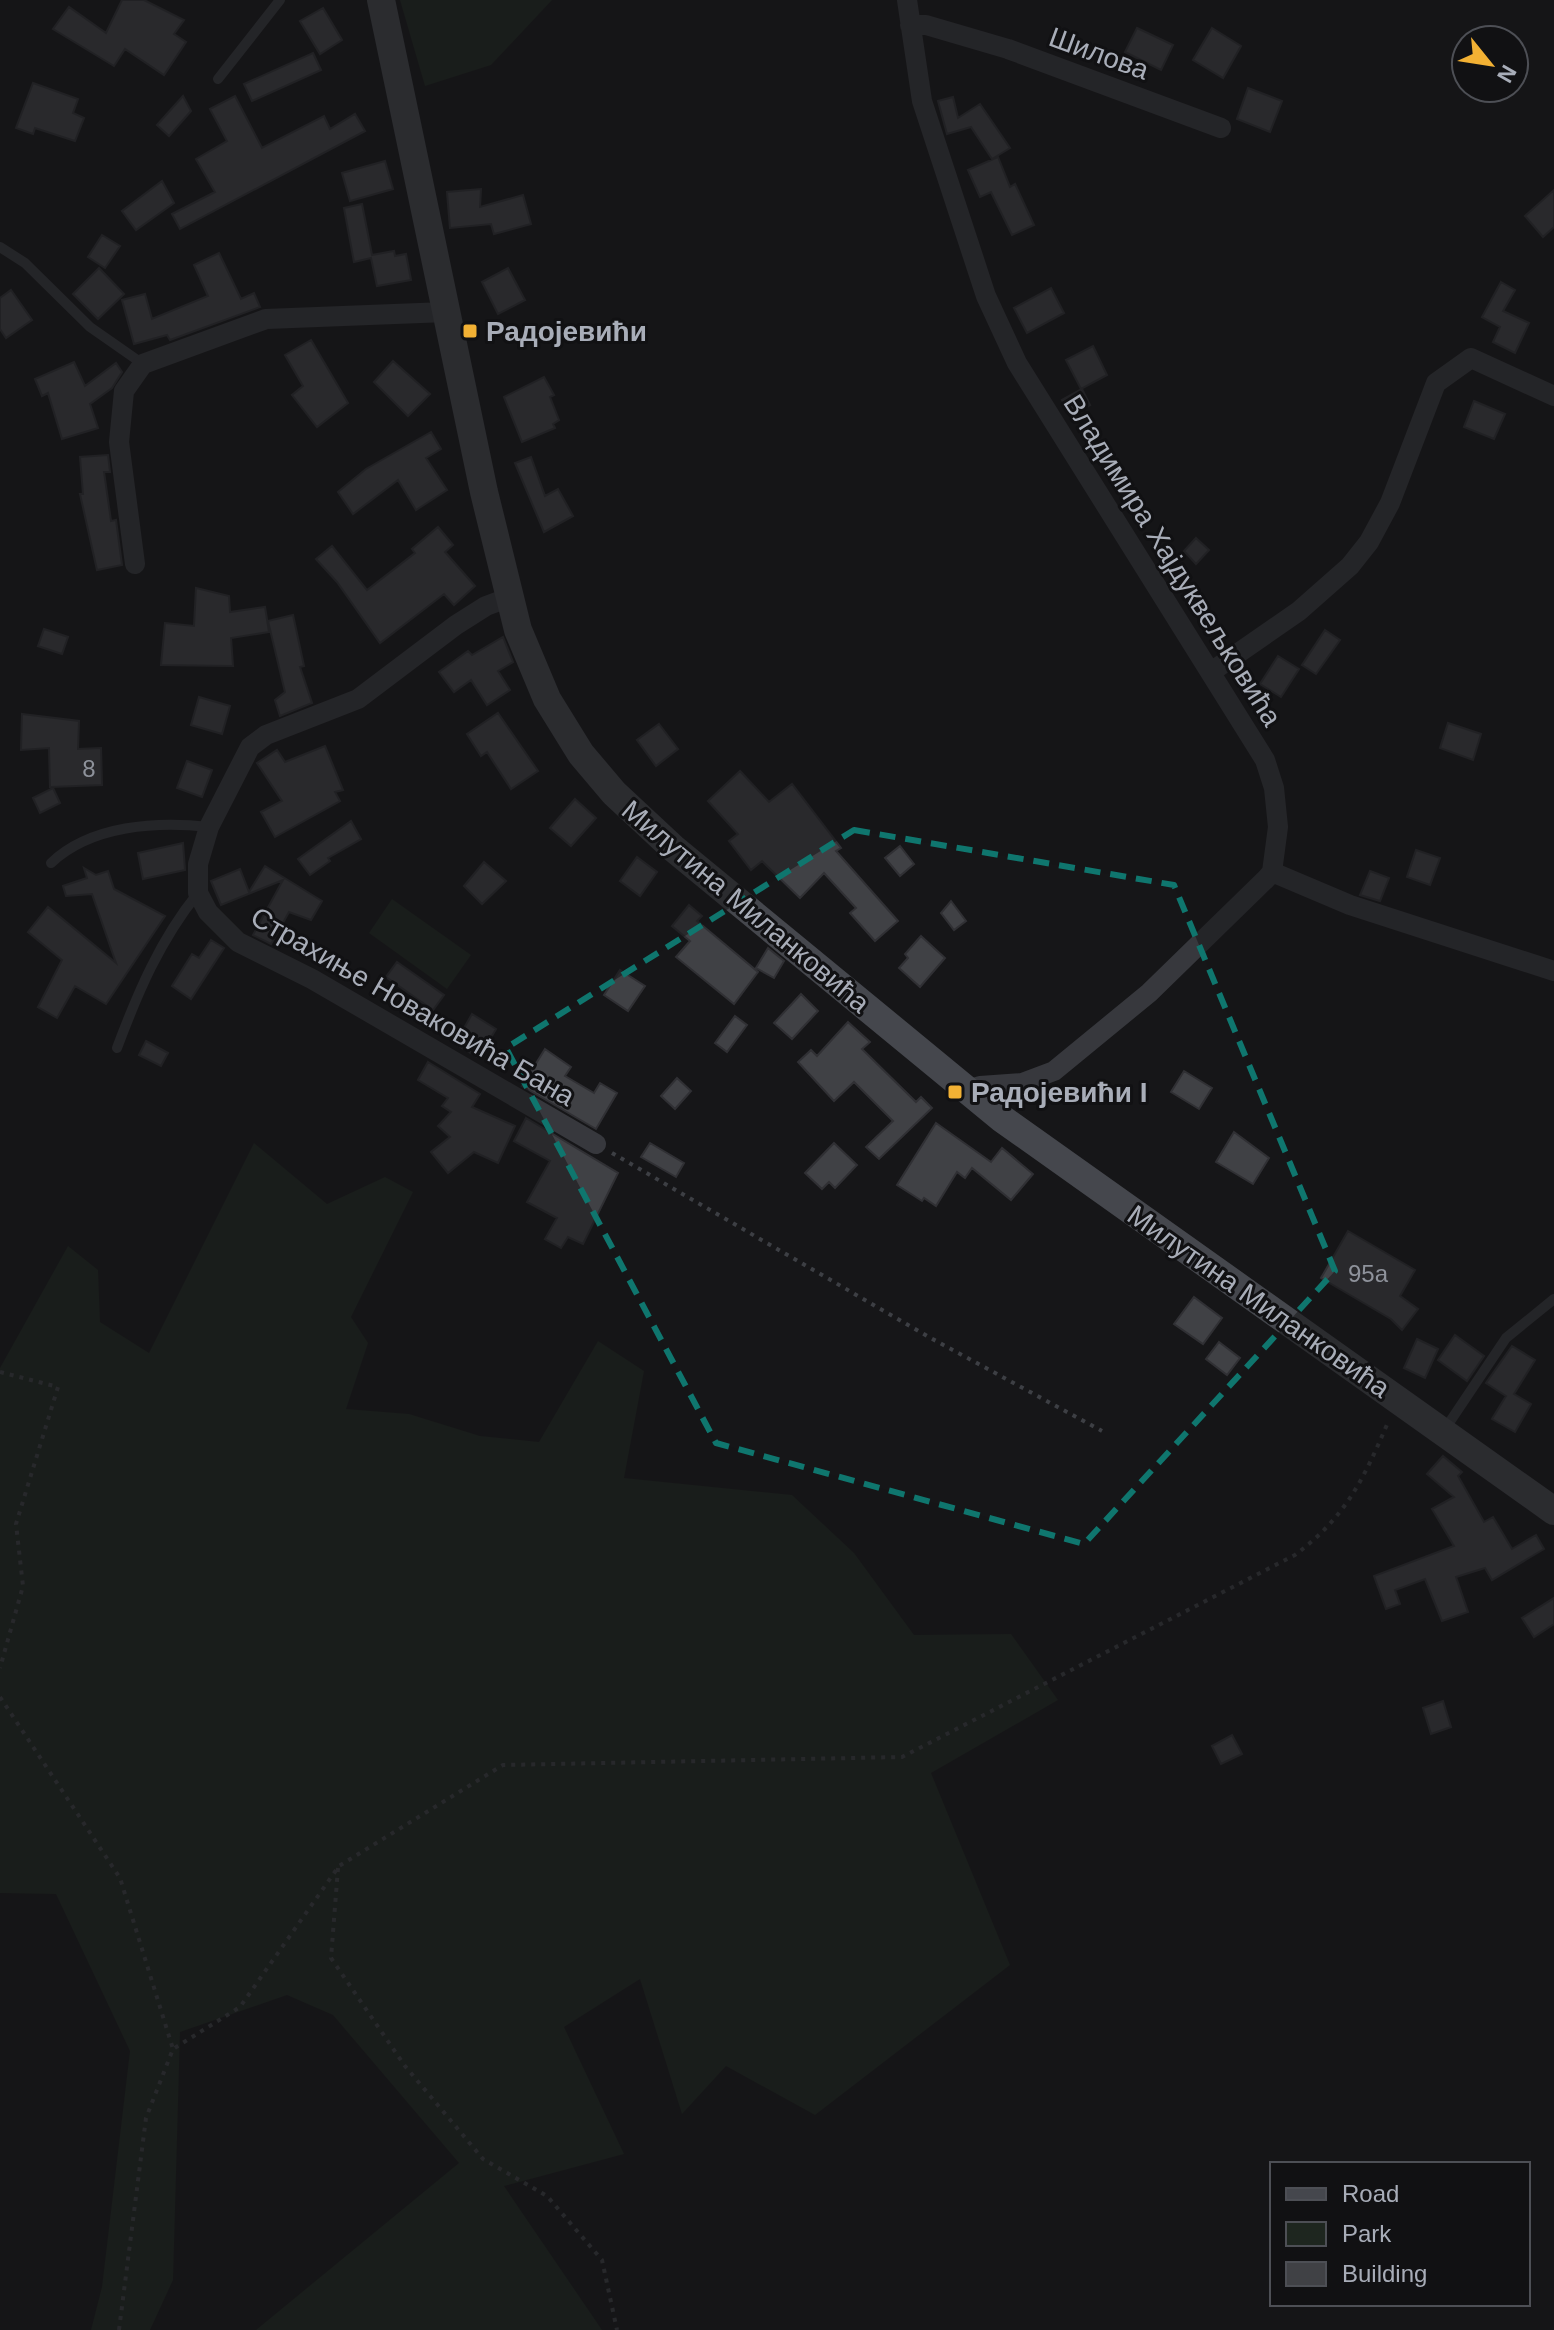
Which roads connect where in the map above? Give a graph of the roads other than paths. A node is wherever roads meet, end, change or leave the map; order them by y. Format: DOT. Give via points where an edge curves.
graph roads {
  1 [pos="280,0"];
  2 [pos="381,0"];
  3 [pos="907,0"];
  4 [pos="910,25"];
  5 [pos="218,79"];
  6 [pos="1221,128"];
  7 [pos="0,247"];
  8 [pos="446,312"];
  9 [pos="143,364"];
  10 [pos="1554,396"];
  11 [pos="135,564"];
  12 [pos="510,597"];
  13 [pos="1211,672"];
  14 [pos="209,827"];
  15 [pos="51,863"];
  16 [pos="1272,872"];
  17 [pos="198,893"];
  18 [pos="1554,971"];
  19 [pos="117,1048"];
  20 [pos="967,1090"];
  21 [pos="596,1144"];
  22 [pos="1554,1299"];
  23 [pos="1443,1431"];
  24 [pos="1554,1511"];
  1 -- 5 [label="lane"];
  2 -- 8 [label="main road, Милутина Миланковића"];
  3 -- 4 [label="street, Владимира Хајдуквељковића"];
  4 -- 6 [label="street, Шилова" via="1008,49"];
  4 -- 13 [label="street, Владимира Хајдуквељковића" via="922,101 961,222 1017,363"];
  7 -- 9 [label="lane" via="25,263 90,327"];
  8 -- 9 [label="street" via="266,319"];
  8 -- 12 [label="main road, Милутина Миланковића"];
  9 -- 11 [label="street" via="124,391 119,442"];
  10 -- 13 [label="street" via="1471,358 1436,383 1406,469 1369,542 1299,611"];
  12 -- 14 [label="street" via="456,625 358,699 257,741 245,754"];
  12 -- 20 [label="main road, Милутина Миланковића" via="547,699 581,754 614,793 708,878"];
  13 -- 16 [label="street, Владимира Хајдуквељковића" via="1271,777 1278,827"];
  14 -- 15 [label="lane" via="163,826 104,834 74,844"];
  14 -- 17 [label="street" via="198,864"];
  16 -- 18 [label="street" via="1350,905"];
  16 -- 20 [label="street" via="1149,993 1054,1071 1022,1083"];
  17 -- 19 [label="lane" via="151,965"];
  17 -- 21 [label="street, Страхиње Новаковића Бана" via="208,912 238,942 312,979"];
  20 -- 23 [label="main road, Милутина Миланковића" via="1042,1150"];
  22 -- 23 [label="lane" via="1506,1338"];
  23 -- 24 [label="main road, Милутина Миланковића"];
}
